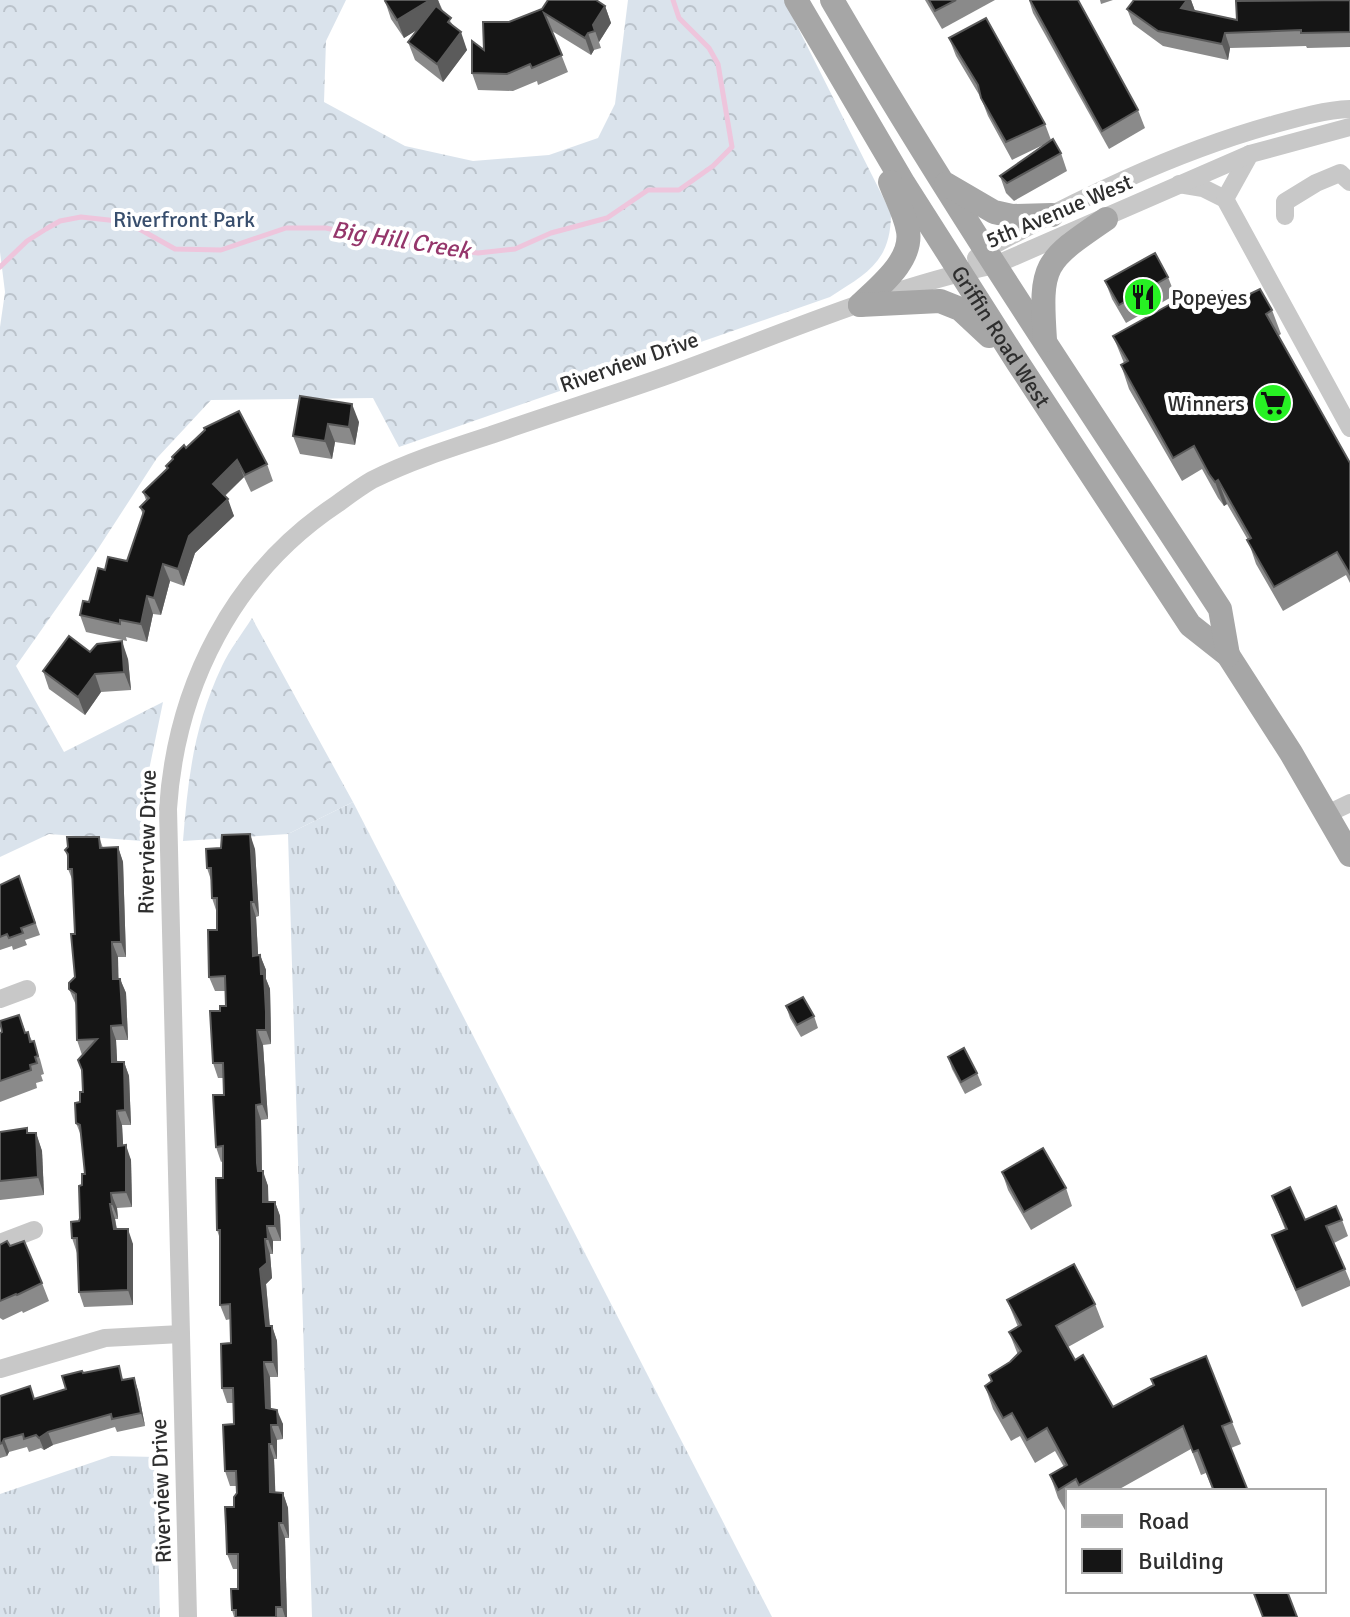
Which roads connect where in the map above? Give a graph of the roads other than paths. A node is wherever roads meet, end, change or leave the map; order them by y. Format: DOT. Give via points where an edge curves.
graph roads {
  1 [pos="796,0"];
  2 [pos="832,0"];
  3 [pos="1350,109"];
  4 [pos="1350,127"];
  5 [pos="872,131"];
  6 [pos="1250,154"];
  7 [pos="941,181"];
  8 [pos="1350,182"];
  9 [pos="1179,184"];
  10 [pos="1225,199"];
  11 [pos="1052,215"];
  12 [pos="1285,216"];
  13 [pos="1106,219"];
  14 [pos="990,258"];
  15 [pos="960,273"];
  16 [pos="860,305"];
  17 [pos="1045,342"];
  18 [pos="1018,363"];
  19 [pos="1350,428"];
  20 [pos="1228,655"];
  21 [pos="1350,803"];
  22 [pos="1327,814"];
  23 [pos="1350,855"];
  24 [pos="27,989"];
  25 [pos="0,999"];
  26 [pos="34,1230"];
  27 [pos="0,1243"];
  28 [pos="181,1334"];
  29 [pos="0,1369"];
  30 [pos="188,1617"];
  1 -- 5 [label="main road, Griffin Road West"];
  2 -- 7 [label="main road, Griffin Road West"];
  3 -- 11 [label="street, 5th Avenue West" via="1293,119 1201,148"];
  4 -- 6 [label="street, 5th Avenue West"];
  5 -- 15 [label="main road, Griffin Road West"];
  5 -- 16 [label="main road" via="908,238 898,264"];
  6 -- 9 [label="street, 5th Avenue West"];
  6 -- 10 [label="street"];
  7 -- 11 [label="main road" via="1007,216"];
  7 -- 14 [label="main road, Griffin Road West"];
  8 -- 12 [label="street" via="1340,173 1316,183 1285,202"];
  9 -- 10 [label="street"];
  9 -- 13 [label="street, 5th Avenue West"];
  10 -- 19 [label="street"];
  11 -- 14 [label="street, 5th Avenue West"];
  13 -- 14 [label="street, 5th Avenue West"];
  13 -- 17 [label="main road" via="1066,247 1045,274"];
  14 -- 15 [label="street, 5th Avenue West"];
  14 -- 17 [label="main road, Griffin Road West"];
  15 -- 16 [label="street, Riverview Drive"];
  15 -- 18 [label="main road, Griffin Road West"];
  16 -- 18 [label="main road" via="951,305"];
  16 -- 28 [label="street, Riverview Drive" via="436,453 371,481 293,537 239,596 193,687 170,784 167,846"];
  17 -- 20 [label="main road, Griffin Road West" via="1220,609"];
  18 -- 20 [label="main road, Griffin Road West" via="1190,625"];
  20 -- 22 [label="main road, Griffin Road West"];
  21 -- 22 [label="street"];
  22 -- 23 [label="main road, Griffin Road West"];
  24 -- 25 [label="street"];
  26 -- 27 [label="street"];
  28 -- 29 [label="street" via="105,1338"];
  28 -- 30 [label="street, Riverview Drive"];
}
